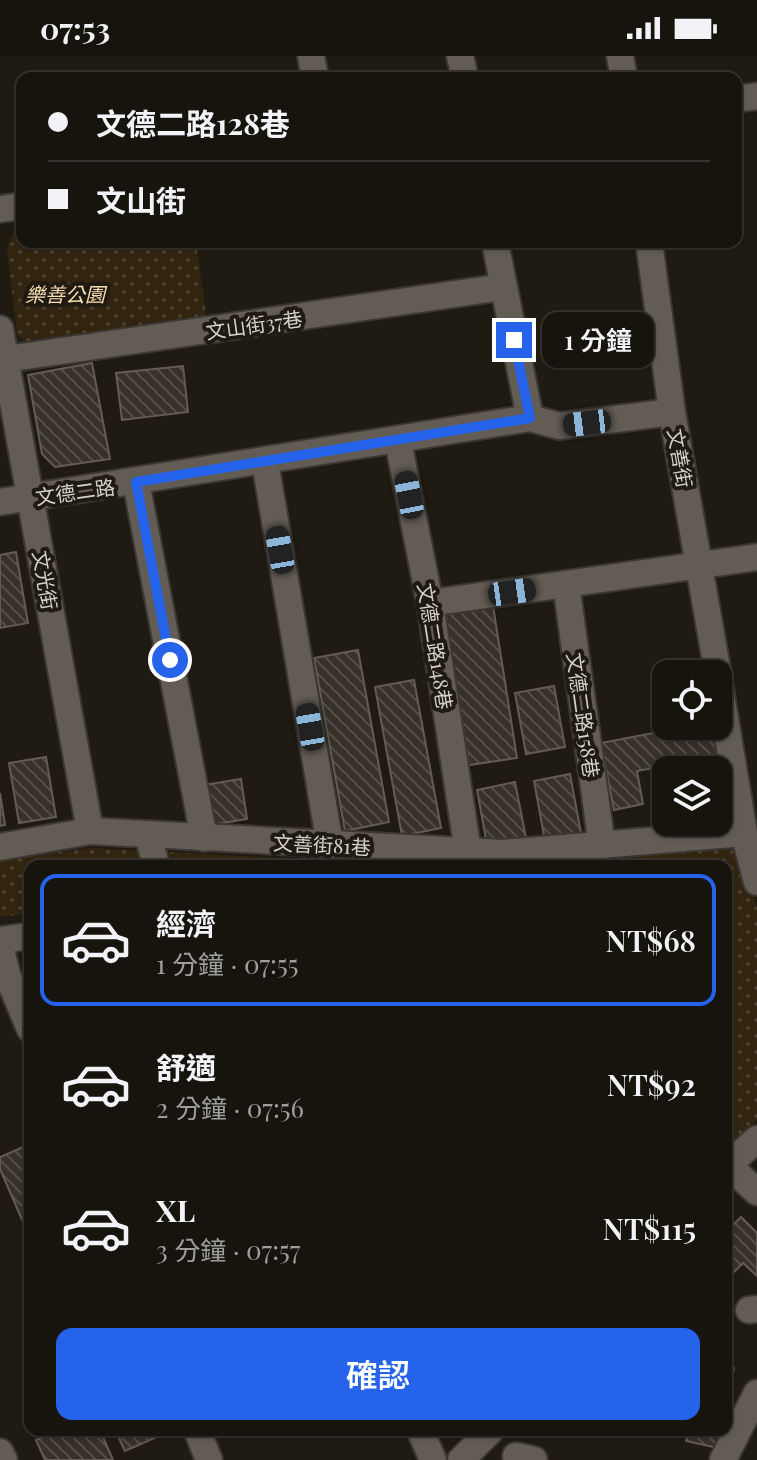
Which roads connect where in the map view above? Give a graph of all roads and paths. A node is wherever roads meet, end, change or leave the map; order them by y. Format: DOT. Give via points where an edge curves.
graph roads {
  1 [pos="496,248"];
  2 [pos="650,248"];
  3 [pos="503,287"];
  4 [pos="0,329"];
  5 [pos="6,359"];
  6 [pos="672,412"];
  7 [pos="530,418"];
  8 [pos="398,441"];
  9 [pos="265,462"];
  10 [pos="136,482"];
  11 [pos="31,497"];
  12 [pos="0,502"];
  13 [pos="757,557"];
  14 [pos="699,565"];
  15 [pos="566,584"];
  16 [pos="430,603"];
  17 [pos="715,660"];
  18 [pos="729,740"];
  19 [pos="90,831"];
  20 [pos="744,833"];
  21 [pos="148,834"];
  22 [pos="204,838"];
  23 [pos="330,845"];
  24 [pos="602,846"];
  25 [pos="0,847"];
  26 [pos="468,852"];
  27 [pos="154,860"];
  28 [pos="757,882"];
  29 [pos="24,937"];
  30 [pos="0,943"];
  31 [pos="24,1015"];
  32 [pos="757,1139"];
  33 [pos="732,1162"];
  34 [pos="732,1170"];
  35 [pos="757,1192"];
  36 [pos="757,1393"];
  37 [pos="199,1436"];
  38 [pos="423,1436"];
  39 [pos="485,1436"];
  40 [pos="0,1452"];
  41 [pos="724,1457"];
  42 [pos="4,1460"];
  43 [pos="209,1460"];
  44 [pos="433,1460"];
  45 [pos="461,1460"];
  1 -- 3 [label="street"];
  2 -- 6 [label="street, 文善街"];
  3 -- 5 [label="street, 文山街37巷"];
  3 -- 7 [label="street"];
  4 -- 5 [label="street, 文光街"];
  5 -- 11 [label="street, 文光街"];
  6 -- 7 [label="street, 文德二路" via="559,426"];
  6 -- 14 [label="street, 文善街"];
  7 -- 8 [label="street, 文德二路"];
  8 -- 9 [label="street, 文德二路"];
  8 -- 16 [label="street, 文德二路148巷"];
  9 -- 10 [label="street, 文德二路"];
  9 -- 23 [label="street"];
  10 -- 11 [label="street, 文德二路"];
  10 -- 22 [label="street"];
  11 -- 12 [label="street, 文德二路"];
  11 -- 19 [label="street, 文光街"];
  13 -- 14 [label="street"];
  14 -- 15 [label="street"];
  14 -- 17 [label="street, 文善街"];
  15 -- 16 [label="street"];
  15 -- 24 [label="street, 文德二路158巷"];
  16 -- 26 [label="street, 文德二路148巷"];
  18 -- 20 [label="street, 文善街"];
  19 -- 21 [label="street, 文善街81巷"];
  19 -- 25 [label="street, 文善街81巷"];
  20 -- 24 [label="street, 文善街81巷"];
  20 -- 28 [label="street, 文善街"];
  21 -- 22 [label="street, 文善街81巷"];
  21 -- 27 [label="street"];
  22 -- 23 [label="street, 文善街81巷"];
  23 -- 26 [label="street, 文善街81巷"];
  24 -- 26 [label="street, 文善街81巷"];
  29 -- 30 [label="street"];
  30 -- 31 [label="street"];
  32 -- 33 [label="street"];
  34 -- 35 [label="street"];
  36 -- 41 [label="street"];
  37 -- 43 [label="street"];
  38 -- 44 [label="street"];
  39 -- 45 [label="street"];
  40 -- 42 [label="street"];
}
